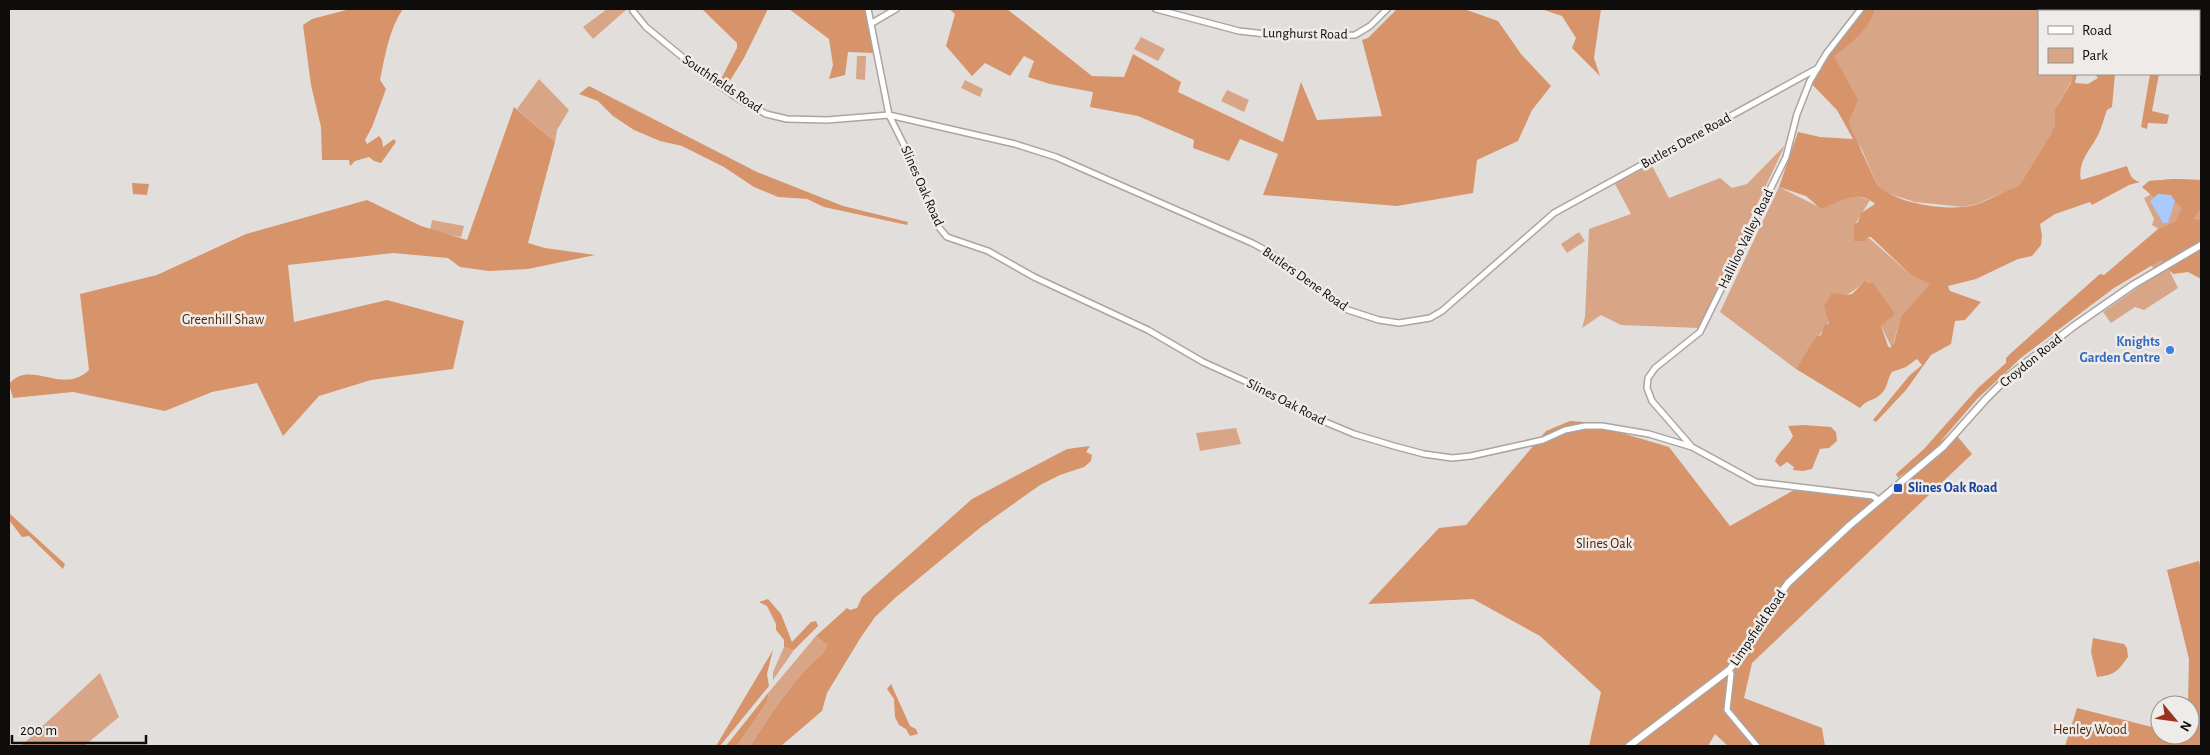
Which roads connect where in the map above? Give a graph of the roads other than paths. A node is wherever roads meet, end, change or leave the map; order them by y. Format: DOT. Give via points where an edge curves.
graph roads {
  1 [pos="868,9"];
  2 [pos="896,9"];
  3 [pos="1156,9"];
  4 [pos="1387,9"];
  5 [pos="1861,9"];
  6 [pos="633,10"];
  7 [pos="872,23"];
  8 [pos="1818,68"];
  9 [pos="889,115"];
  10 [pos="2201,245"];
  11 [pos="1683,438"];
  12 [pos="1680,444"];
  13 [pos="1692,447"];
  14 [pos="1880,500"];
  15 [pos="1729,670"];
  16 [pos="1629,746"];
  17 [pos="1757,746"];
  1 -- 7 [label="street, Slines Oak Road"];
  2 -- 7 [label="street"];
  3 -- 4 [label="street, Lunghurst Road" via="1239,31 1282,36 1355,35"];
  5 -- 8 [label="street, Halliloo Valley Road"];
  6 -- 9 [label="street, Southfields Road" via="646,27 703,74 766,114 787,119 819,120"];
  7 -- 9 [label="street, Slines Oak Road"];
  8 -- 9 [label="street, Butlers Dene Road" via="1554,213 1442,311 1430,318 1408,322 1380,320 1348,310 1252,243 1056,157 986,136"];
  8 -- 11 [label="street, Halliloo Valley Road" via="1797,114 1786,157 1700,332 1655,368 1648,378 1647,388 1652,401"];
  9 -- 12 [label="street, Slines Oak Road" via="911,159 936,225 947,236 988,251 1034,277 1148,330 1203,362 1339,428 1424,454 1452,458 1495,452 1585,426 1649,434"];
  10 -- 14 [label="main road, Croydon Road" via="2132,285 2009,376 1944,447"];
  11 -- 12 [label="street"];
  11 -- 13 [label="street, Halliloo Valley Road"];
  12 -- 13 [label="street, Slines Oak Road"];
  13 -- 14 [label="street, Slines Oak Road" via="1756,482 1873,496"];
  14 -- 15 [label="main road, Limpsfield Road" via="1788,583 1765,615 1754,638"];
  15 -- 16 [label="main road, Limpsfield Road"];
  15 -- 17 [label="street" via="1727,710"];
}
